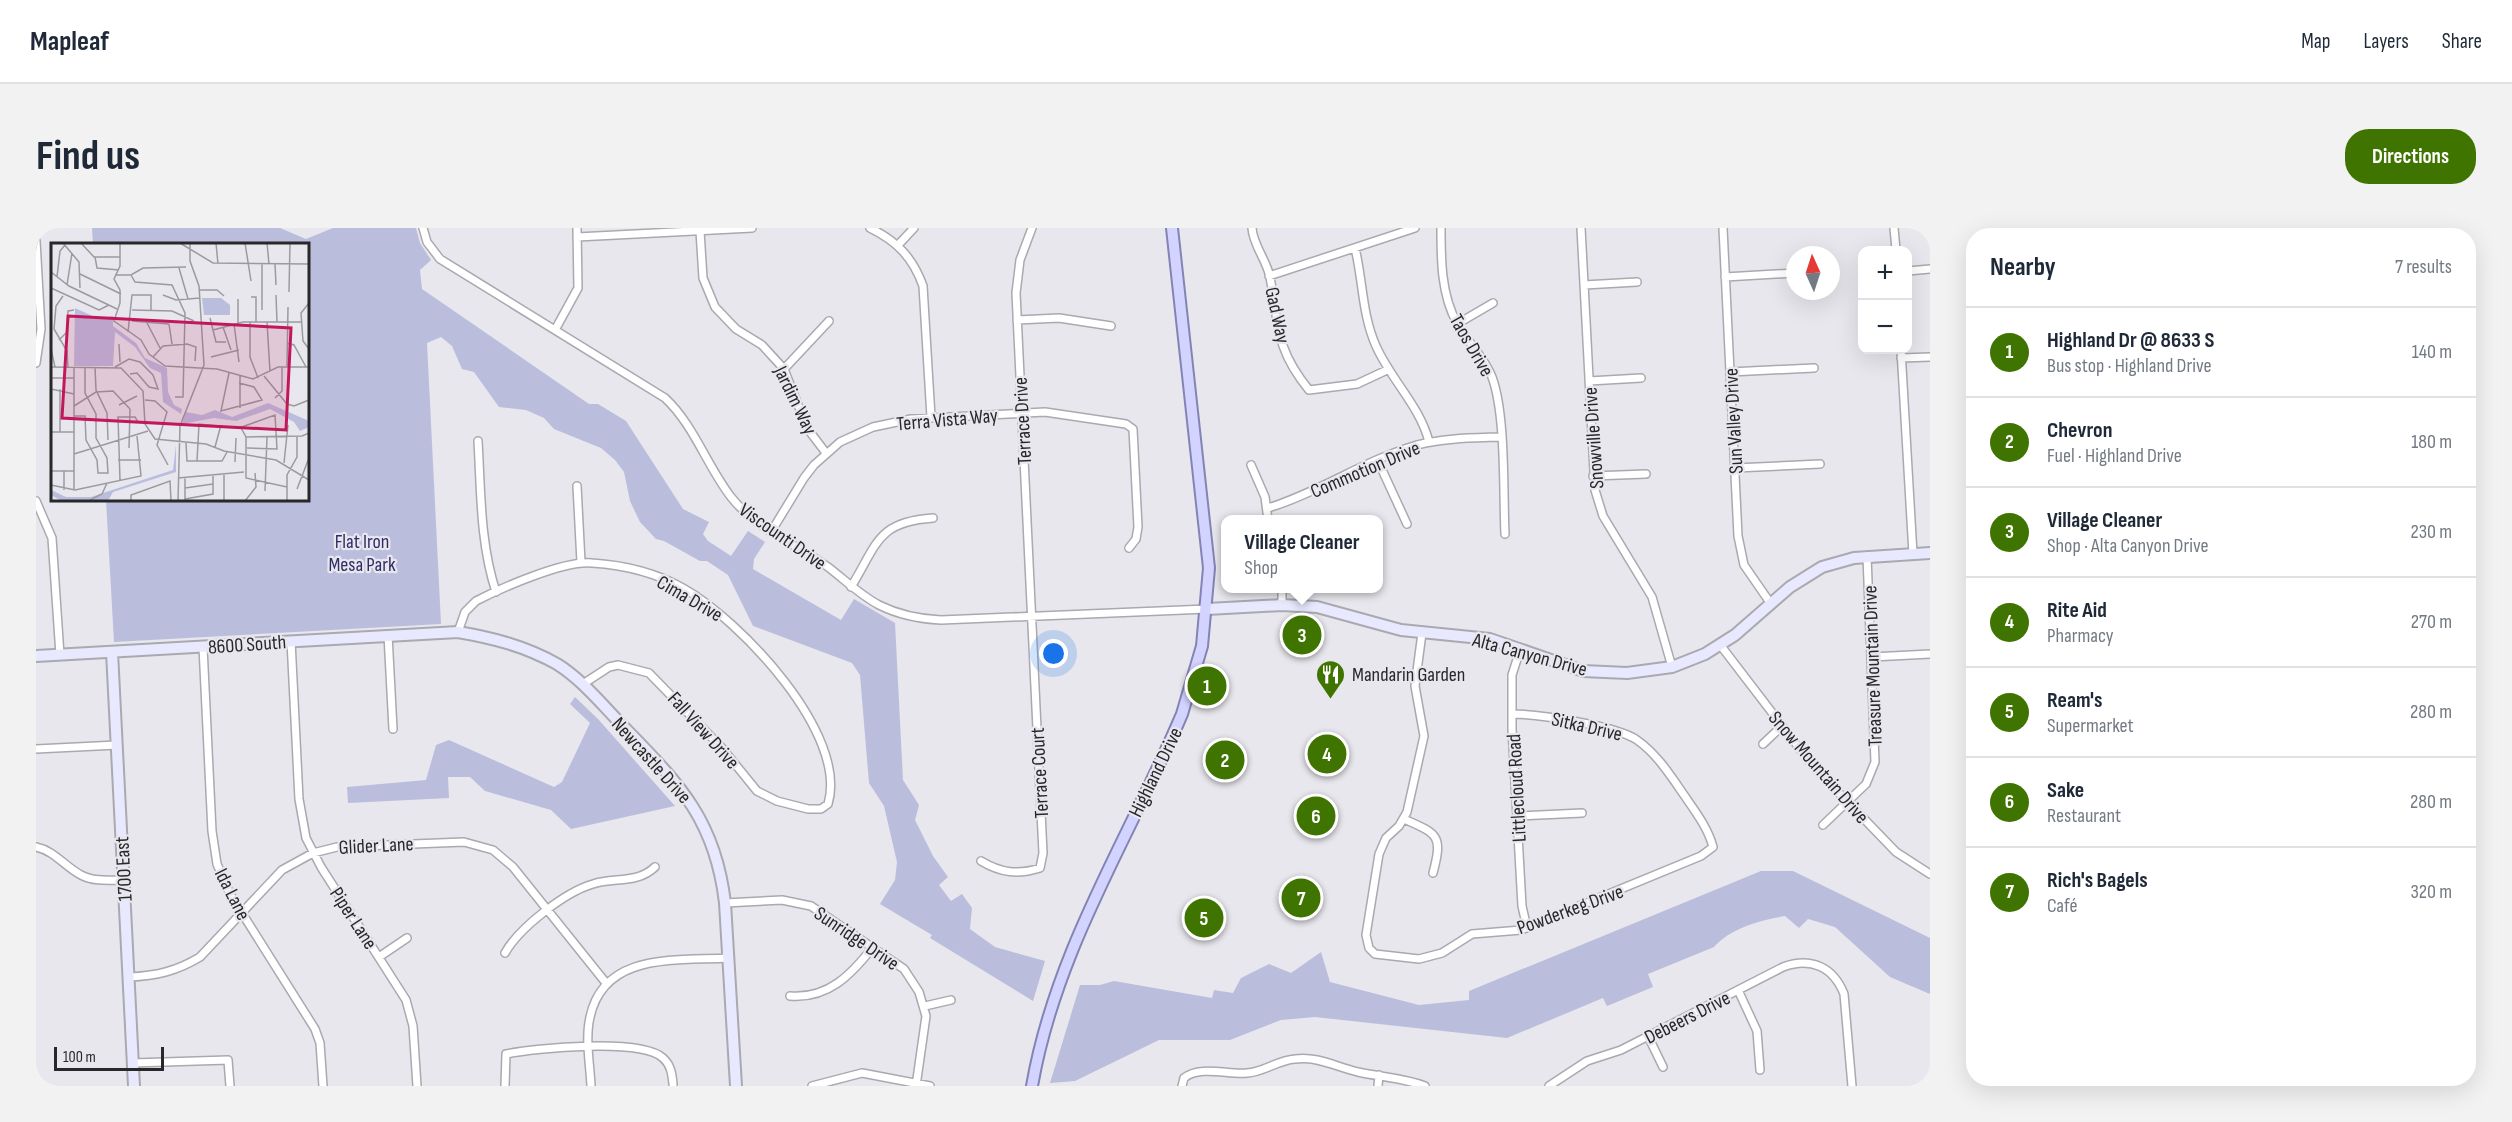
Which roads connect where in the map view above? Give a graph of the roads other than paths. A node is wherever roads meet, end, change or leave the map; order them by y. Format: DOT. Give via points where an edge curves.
graph roads {
  1 [pos="423,228"];
  2 [pos="577,228"];
  3 [pos="752,228"];
  4 [pos="870,228"];
  5 [pos="914,228"];
  6 [pos="1032,228"];
  7 [pos="1172,228"];
  8 [pos="1252,228"];
  9 [pos="1415,228"];
  10 [pos="1441,228"];
  11 [pos="1581,228"];
  12 [pos="1723,228"];
  13 [pos="1894,228"];
  14 [pos="700,231"];
  15 [pos="577,237"];
  16 [pos="36,241"];
  17 [pos="898,244"];
  18 [pos="1896,246"];
  19 [pos="1355,248"];
  20 [pos="1930,270"];
  21 [pos="1912,271"];
  22 [pos="1786,274"];
  23 [pos="1269,276"];
  24 [pos="1725,277"];
  25 [pos="1637,282"];
  26 [pos="1584,285"];
  27 [pos="1493,303"];
  28 [pos="1017,320"];
  29 [pos="829,321"];
  30 [pos="1457,324"];
  31 [pos="1111,327"];
  32 [pos="555,330"];
  33 [pos="1901,354"];
  34 [pos="1930,357"];
  35 [pos="36,363"];
  36 [pos="1814,368"];
  37 [pos="784,369"];
  38 [pos="1387,370"];
  39 [pos="1730,372"];
  40 [pos="1641,378"];
  41 [pos="1588,381"];
  42 [pos="1022,413"];
  43 [pos="931,417"];
  44 [pos="1500,437"];
  45 [pos="478,441"];
  46 [pos="1429,442"];
  47 [pos="826,453"];
  48 [pos="1378,461"];
  49 [pos="1820,464"];
  50 [pos="1251,465"];
  51 [pos="1735,468"];
  52 [pos="1646,474"];
  53 [pos="1593,476"];
  54 [pos="577,486"];
  55 [pos="36,501"];
  56 [pos="1268,508"];
  57 [pos="1268,515"];
  58 [pos="933,518"];
  59 [pos="1407,524"];
  60 [pos="771,532"];
  61 [pos="1505,534"];
  62 [pos="1129,548"];
  63 [pos="1930,553"];
  64 [pos="1912,554"];
  65 [pos="1867,556"];
  66 [pos="581,562"];
  67 [pos="851,587"];
  68 [pos="496,592"];
  69 [pos="1282,593"];
  70 [pos="1771,604"];
  71 [pos="1282,605"];
  72 [pos="1208,609"];
  73 [pos="1033,616"];
  74 [pos="458,632"];
  75 [pos="1422,633"];
  76 [pos="388,635"];
  77 [pos="291,641"];
  78 [pos="203,646"];
  79 [pos="1720,646"];
  80 [pos="1520,650"];
  81 [pos="112,652"];
  82 [pos="1930,654"];
  83 [pos="60,655"];
  84 [pos="36,656"];
  85 [pos="1872,657"];
  86 [pos="1672,667"];
  87 [pos="583,684"];
  88 [pos="1512,714"];
  89 [pos="1782,727"];
  90 [pos="393,729"];
  91 [pos="1763,744"];
  92 [pos="117,745"];
  93 [pos="36,749"];
  94 [pos="1848,803"];
  95 [pos="825,808"];
  96 [pos="1582,813"];
  97 [pos="1517,816"];
  98 [pos="1404,819"];
  99 [pos="1823,825"];
  100 [pos="36,847"];
  101 [pos="1713,847"];
  102 [pos="312,853"];
  103 [pos="981,861"];
  104 [pos="655,867"];
  105 [pos="1929,872"];
  106 [pos="1432,873"];
  107 [pos="124,880"];
  108 [pos="725,903"];
  109 [pos="547,911"];
  110 [pos="242,914"];
  111 [pos="1527,928"];
  112 [pos="407,938"];
  113 [pos="873,946"];
  114 [pos="505,953"];
  115 [pos="379,957"];
  116 [pos="728,958"];
  117 [pos="129,977"];
  118 [pos="606,983"];
  119 [pos="1738,990"];
  120 [pos="790,996"];
  121 [pos="951,1000"];
  122 [pos="925,1006"];
  123 [pos="1648,1036"];
  124 [pos="589,1047"];
  125 [pos="133,1063"];
  126 [pos="1663,1066"];
  127 [pos="1760,1070"];
  128 [pos="1379,1075"];
  129 [pos="673,1084"];
  130 [pos="916,1084"];
  131 [pos="134,1086"];
  132 [pos="230,1086"];
  133 [pos="323,1086"];
  134 [pos="417,1086"];
  135 [pos="506,1086"];
  136 [pos="591,1086"];
  137 [pos="736,1086"];
  138 [pos="812,1086"];
  139 [pos="930,1086"];
  140 [pos="1032,1086"];
  141 [pos="1182,1086"];
  142 [pos="1378,1086"];
  143 [pos="1425,1086"];
  144 [pos="1550,1086"];
  145 [pos="1852,1086"];
  1 -- 32 [label="street, Viscounti Drive" via="427,242 441,259"];
  2 -- 15 [label="street"];
  3 -- 14 [label="street"];
  4 -- 17 [label="street"];
  5 -- 17 [label="street"];
  6 -- 28 [label="street, Terrace Drive" via="1017,271"];
  7 -- 72 [label="main road, Highland Drive" via="1208,549"];
  8 -- 23 [label="street, Gad Way"];
  9 -- 19 [label="street"];
  10 -- 30 [label="street, Taos Drive" via="1444,283"];
  11 -- 26 [label="street, Snowville Drive"];
  12 -- 24 [label="street, Sun Valley Drive"];
  13 -- 18 [label="street"];
  14 -- 15 [label="street"];
  14 -- 37 [label="street, Jardim Way" via="703,278 715,308 736,329 762,345"];
  15 -- 32 [label="street" via="578,288"];
  16 -- 35 [label="street" via="41,329"];
  17 -- 43 [label="street" via="923,286"];
  19 -- 23 [label="street"];
  19 -- 38 [label="street" via="1368,321"];
  20 -- 21 [label="street"];
  22 -- 24 [label="street"];
  23 -- 38 [label="street, Gad Way" via="1282,345 1310,390 1357,384"];
  24 -- 39 [label="street, Sun Valley Drive"];
  25 -- 26 [label="street"];
  26 -- 41 [label="street, Snowville Drive"];
  27 -- 30 [label="street"];
  28 -- 31 [label="street" via="1059,318"];
  28 -- 42 [label="street, Terrace Drive"];
  29 -- 37 [label="street"];
  30 -- 44 [label="street, Taos Drive" via="1492,377"];
  32 -- 60 [label="street, Viscounti Drive" via="665,398 680,415 733,500"];
  33 -- 34 [label="street"];
  33 -- 64 [label="street"];
  36 -- 39 [label="street"];
  37 -- 47 [label="street, Jardim Way" via="807,428"];
  38 -- 46 [label="street" via="1416,410"];
  39 -- 51 [label="street, Sun Valley Drive"];
  40 -- 41 [label="street"];
  41 -- 53 [label="street, Snowville Drive"];
  42 -- 43 [label="street, Terra Vista Way"];
  42 -- 62 [label="street, Terra Vista Way" via="1067,413 1126,424 1133,429 1138,527"];
  42 -- 73 [label="street, Terrace Drive"];
  43 -- 47 [label="street, Terra Vista Way" via="873,427"];
  44 -- 46 [label="street, Commotion Drive"];
  44 -- 61 [label="street, Taos Drive"];
  45 -- 68 [label="street" via="482,527"];
  46 -- 48 [label="street, Commotion Drive"];
  47 -- 60 [label="street, Terra Vista Way" via="804,478"];
  48 -- 56 [label="street, Commotion Drive"];
  48 -- 59 [label="street"];
  49 -- 51 [label="street"];
  50 -- 56 [label="street"];
  51 -- 70 [label="street, Sun Valley Drive" via="1740,550 1751,579"];
  52 -- 53 [label="street"];
  53 -- 86 [label="street, Snowville Drive" via="1603,516 1652,597"];
  54 -- 66 [label="street"];
  55 -- 83 [label="street" via="52,538"];
  56 -- 57 [label="street"];
  58 -- 67 [label="street" via="892,527"];
  60 -- 67 [label="street, Viscounti Drive" via="828,567"];
  63 -- 64 [label="street, Alta Canyon Drive"];
  64 -- 65 [label="street, Alta Canyon Drive"];
  65 -- 70 [label="street, Alta Canyon Drive" via="1822,567"];
  65 -- 85 [label="street, Treasure Mountain Drive"];
  66 -- 68 [label="street, Cima Drive"];
  66 -- 95 [label="street, Cima Drive" via="668,580 732,623 786,682 816,734 829,775"];
  67 -- 73 [label="street, Viscounti Drive" via="894,612 926,619"];
  68 -- 74 [label="street, Cima Drive" via="469,607"];
  69 -- 71 [label="street"];
  70 -- 79 [label="street, Alta Canyon Drive"];
  71 -- 72 [label="street, Alta Canyon Drive"];
  71 -- 75 [label="street, Alta Canyon Drive" via="1330,609"];
  72 -- 73 [label="street, Viscounti Drive"];
  72 -- 140 [label="main road, Highland Drive" via="1200,659 1182,714 1072,946 1052,999"];
  73 -- 103 [label="street, Terrace Court" via="1042,861 1040,868 1010,873"];
  74 -- 76 [label="street, 8600 South"];
  74 -- 87 [label="street, Newcastle Drive" via="494,638 528,650 558,665"];
  75 -- 80 [label="street, Alta Canyon Drive" via="1474,637"];
  75 -- 98 [label="street" via="1415,686 1424,736"];
  76 -- 77 [label="street, 8600 South"];
  76 -- 90 [label="street"];
  77 -- 78 [label="street, 8600 South"];
  77 -- 102 [label="street, Piper Lane" via="299,799"];
  78 -- 81 [label="street, 8600 South"];
  78 -- 110 [label="street, Ida Lane" via="214,848 222,879"];
  79 -- 86 [label="street, Alta Canyon Drive"];
  79 -- 89 [label="street, Snow Mountain Drive"];
  80 -- 86 [label="street, Alta Canyon Drive" via="1583,671 1627,673"];
  80 -- 88 [label="street, Littlecloud Road" via="1512,675"];
  81 -- 83 [label="street, 8600 South"];
  81 -- 92 [label="street, 1700 East"];
  82 -- 85 [label="street"];
  83 -- 84 [label="street, 8600 South"];
  85 -- 94 [label="street, Treasure Mountain Drive" via="1875,762 1866,784"];
  87 -- 95 [label="street, Fall View Drive" via="618,664 649,673 722,748 757,791 777,801 816,810"];
  87 -- 108 [label="street, Newcastle Drive" via="694,805 717,857"];
  88 -- 97 [label="street, Littlecloud Road"];
  88 -- 101 [label="street, Sitka Drive" via="1539,715 1615,730 1637,740 1673,779"];
  89 -- 91 [label="street"];
  89 -- 94 [label="street, Snow Mountain Drive"];
  92 -- 93 [label="street"];
  92 -- 107 [label="street, 1700 East"];
  94 -- 99 [label="street, Treasure Mountain Drive"];
  94 -- 105 [label="street, Snow Mountain Drive" via="1896,852"];
  96 -- 97 [label="street"];
  97 -- 111 [label="street, Littlecloud Road" via="1522,906"];
  98 -- 106 [label="street" via="1437,838"];
  98 -- 111 [label="street, Powderkeg Drive" via="1386,838 1379,854 1366,935 1375,954 1419,959 1442,953 1472,934"];
  100 -- 107 [label="street" via="51,852 83,876"];
  101 -- 111 [label="street, Powderkeg Drive" via="1701,856"];
  102 -- 109 [label="street, Glider Lane" via="337,847 450,841 479,844 513,867"];
  102 -- 110 [label="street, Glider Lane" via="282,870"];
  102 -- 115 [label="street, Piper Lane"];
  104 -- 109 [label="street" via="636,879 610,880 577,890"];
  107 -- 117 [label="street, 1700 East"];
  108 -- 113 [label="street, Sunridge Drive" via="782,900 811,906"];
  108 -- 116 [label="street, Newcastle Drive"];
  109 -- 114 [label="street" via="516,937"];
  109 -- 118 [label="street, Glider Lane"];
  110 -- 117 [label="street, Glider Lane" via="215,943 184,967 165,974"];
  110 -- 133 [label="street, Ida Lane" via="315,1029 320,1043"];
  112 -- 115 [label="street"];
  113 -- 120 [label="street" via="866,957 825,992"];
  113 -- 122 [label="street, Sunridge Drive" via="904,969"];
  115 -- 134 [label="street, Piper Lane" via="400,988 410,1013"];
  116 -- 118 [label="street" via="642,963"];
  116 -- 137 [label="street, Newcastle Drive"];
  117 -- 125 [label="street, 1700 East"];
  118 -- 124 [label="street" via="590,1018"];
  119 -- 123 [label="street, Debeers Drive"];
  119 -- 127 [label="street" via="1757,1031"];
  119 -- 145 [label="street, Debeers Drive" via="1794,963 1827,968 1844,994"];
  121 -- 122 [label="street"];
  122 -- 130 [label="street, Sunridge Drive"];
  123 -- 126 [label="street"];
  123 -- 144 [label="street, Debeers Drive" via="1587,1061"];
  124 -- 129 [label="street" via="656,1054 665,1059 672,1071"];
  124 -- 135 [label="street" via="506,1054"];
  124 -- 136 [label="street"];
  125 -- 131 [label="street, 1700 East"];
  125 -- 132 [label="street" via="228,1060"];
  128 -- 141 [label="street" via="1297,1058 1252,1073 1198,1072 1184,1078"];
  128 -- 142 [label="street"];
  128 -- 143 [label="street"];
  130 -- 138 [label="street" via="855,1074"];
  130 -- 139 [label="street"];
}
